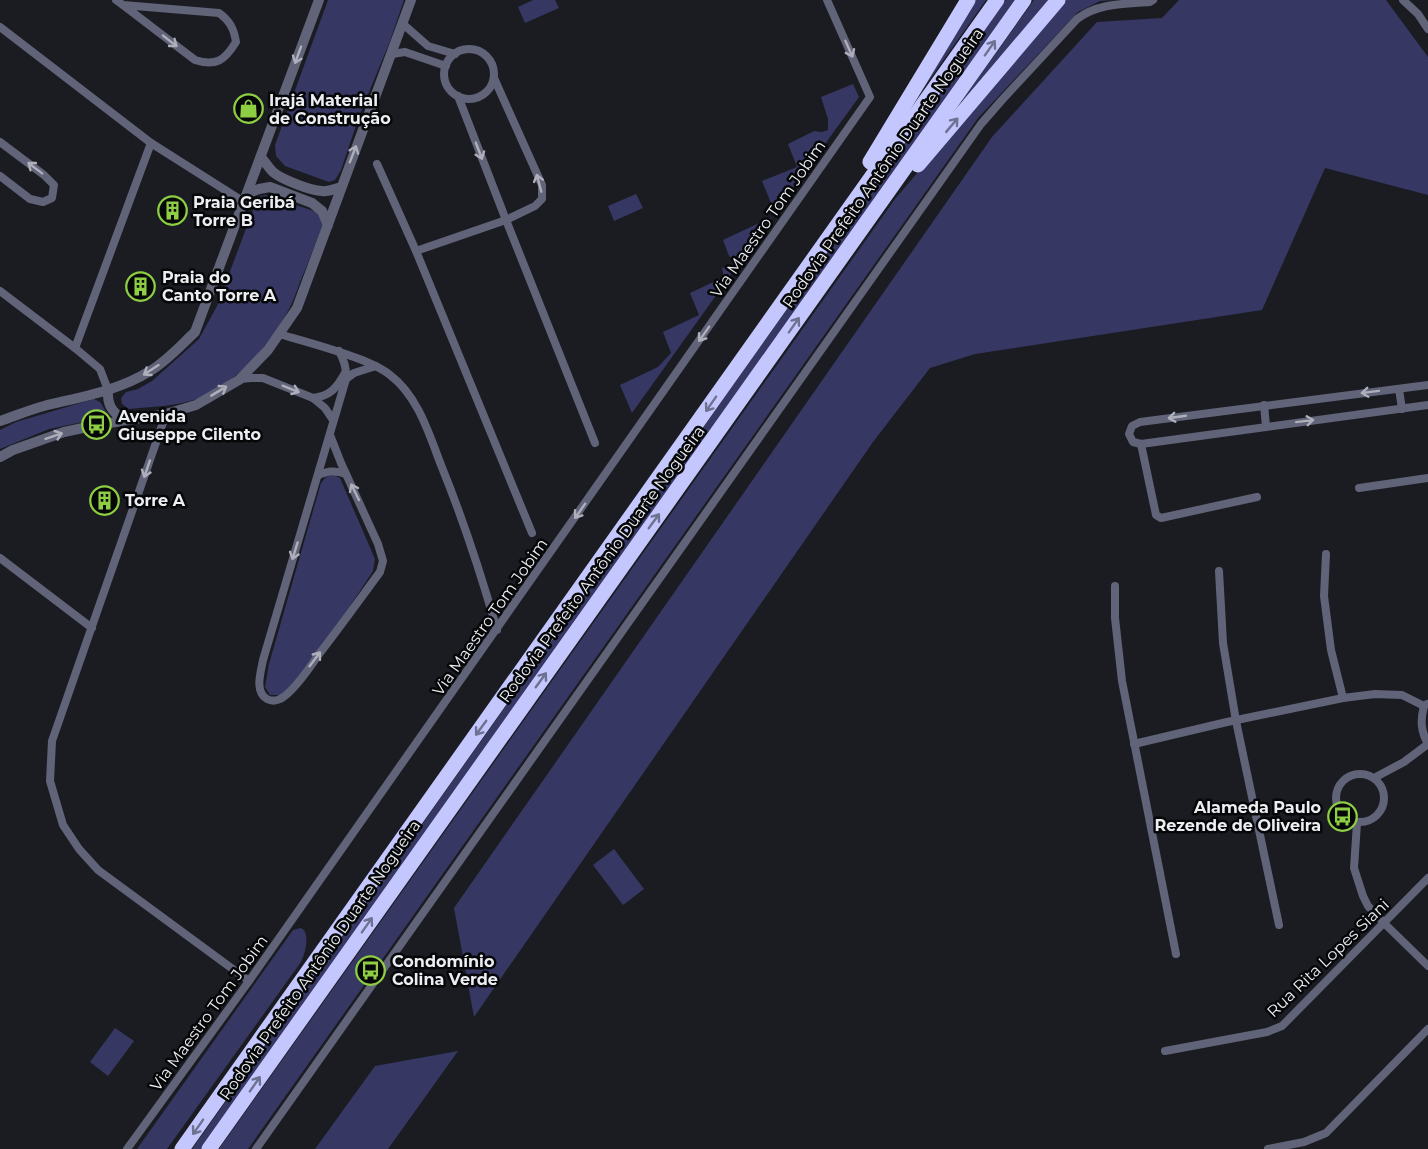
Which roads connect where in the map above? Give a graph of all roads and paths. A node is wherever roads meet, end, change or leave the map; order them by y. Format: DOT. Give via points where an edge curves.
graph roads {
  1 [pos="319,0"];
  2 [pos="411,0"];
  3 [pos="828,0"];
  4 [pos="968,0"];
  5 [pos="997,0"];
  6 [pos="1024,0"];
  7 [pos="1058,0"];
  8 [pos="1153,0"];
  9 [pos="1403,0"];
  10 [pos="1142,1"];
  11 [pos="120,3"];
  12 [pos="403,24"];
  13 [pos="0,27"];
  14 [pos="1428,28"];
  15 [pos="392,54"];
  16 [pos="455,54"];
  17 [pos="446,66"];
  18 [pos="494,78"];
  19 [pos="459,96"];
  20 [pos="0,142"];
  21 [pos="151,143"];
  22 [pos="261,157"];
  23 [pos="377,164"];
  24 [pos="0,176"];
  25 [pos="341,187"];
  26 [pos="246,198"];
  27 [pos="506,220"];
  28 [pos="328,225"];
  29 [pos="416,251"];
  30 [pos="806,270"];
  31 [pos="822,284"];
  32 [pos="0,291"];
  33 [pos="279,334"];
  34 [pos="75,348"];
  35 [pos="339,351"];
  36 [pos="376,366"];
  37 [pos="346,370"];
  38 [pos="346,379"];
  39 [pos="239,380"];
  40 [pos="1428,384"];
  41 [pos="1399,389"];
  42 [pos="108,390"];
  43 [pos="313,398"];
  44 [pos="1264,405"];
  45 [pos="1428,405"];
  46 [pos="1402,410"];
  47 [pos="166,414"];
  48 [pos="124,420"];
  49 [pos="333,420"];
  50 [pos="0,421"];
  51 [pos="1266,426"];
  52 [pos="330,435"];
  53 [pos="595,443"];
  54 [pos="1141,444"];
  55 [pos="0,457"];
  56 [pos="346,474"];
  57 [pos="318,475"];
  58 [pos="1428,478"];
  59 [pos="1359,488"];
  60 [pos="1257,497"];
  61 [pos="532,532"];
  62 [pos="1326,554"];
  63 [pos="0,558"];
  64 [pos="1220,571"];
  65 [pos="1115,586"];
  66 [pos="92,627"];
  67 [pos="497,630"];
  68 [pos="1343,698"];
  69 [pos="1426,705"];
  70 [pos="1236,721"];
  71 [pos="1134,744"];
  72 [pos="1428,744"];
  73 [pos="1374,778"];
  74 [pos="1357,823"];
  75 [pos="1428,878"];
  76 [pos="1383,923"];
  77 [pos="1279,925"];
  78 [pos="1176,954"];
  79 [pos="1428,966"];
  80 [pos="249,981"];
  81 [pos="1428,1029"];
  82 [pos="1165,1051"];
  83 [pos="127,1149"];
  84 [pos="182,1149"];
  85 [pos="209,1149"];
  86 [pos="256,1149"];
  87 [pos="1268,1149"];
  1 -- 22 [label="street, one-way"];
  2 -- 12 [label="street"];
  3 -- 67 [label="street, Via Maestro Tom Jobim, one-way" via="870,97"];
  4 -- 30 [label="highway"];
  5 -- 30 [label="highway, Rodovia Prefeito Antônio Duarte Nogueira"];
  31 -- 6 [label="highway, Rodovia Prefeito Antônio Duarte Nogueira, one-way"];
  31 -- 7 [label="highway, one-way"];
  8 -- 10 [label="street"];
  9 -- 14 [label="street"];
  10 -- 86 [label="street" via="1086,12 981,124"];
  11 -- 11 [label="street, one-way" via="195,60 206,64 228,55 236,42 235,30 219,13"];
  12 -- 15 [label="street"];
  12 -- 16 [label="street" via="428,46"];
  13 -- 21 [label="street"];
  15 -- 17 [label="street" via="405,52"];
  25 -- 15 [label="street, one-way"];
  16 -- 17 [label="street"];
  16 -- 18 [label="street" via="471,49 486,55"];
  17 -- 19 [label="street" via="448,87"];
  18 -- 19 [label="street" via="481,96"];
  27 -- 18 [label="street, one-way" via="535,206 542,199 542,184"];
  19 -- 27 [label="street, one-way"];
  24 -- 20 [label="street, one-way" via="30,199 43,202 52,198 54,185"];
  21 -- 26 [label="street"];
  21 -- 34 [label="street"];
  22 -- 25 [label="street" via="281,178 319,192"];
  22 -- 26 [label="street"];
  23 -- 29 [label="street"];
  25 -- 28 [label="street"];
  26 -- 28 [label="street" via="270,187 312,203 322,211"];
  26 -- 42 [label="street, one-way" via="195,332 150,371"];
  27 -- 29 [label="street"];
  27 -- 53 [label="street"];
  28 -- 33 [label="street" via="297,308"];
  29 -- 61 [label="street"];
  30 -- 84 [label="highway, Rodovia Prefeito Antônio Duarte Nogueira, one-way"];
  85 -- 31 [label="highway, Rodovia Prefeito Antônio Duarte Nogueira, one-way"];
  32 -- 34 [label="street"];
  33 -- 35 [label="street"];
  33 -- 39 [label="street"];
  34 -- 42 [label="street" via="100,369"];
  35 -- 36 [label="street"];
  35 -- 37 [label="street"];
  36 -- 38 [label="street"];
  36 -- 67 [label="street" via="400,384 424,422 466,530"];
  37 -- 38 [label="street"];
  37 -- 43 [label="street" via="328,395"];
  38 -- 49 [label="street"];
  39 -- 43 [label="street, one-way" via="263,378"];
  47 -- 39 [label="street, one-way" via="196,405"];
  40 -- 41 [label="street"];
  41 -- 44 [label="street, one-way"];
  41 -- 46 [label="street"];
  42 -- 48 [label="street" via="113,413"];
  42 -- 50 [label="street"];
  43 -- 49 [label="street"];
  44 -- 51 [label="street"];
  44 -- 54 [label="street, one-way" via="1140,422 1132,426 1129,434 1133,442"];
  45 -- 46 [label="street"];
  51 -- 46 [label="street, one-way"];
  47 -- 48 [label="street"];
  47 -- 66 [label="street, one-way"];
  55 -- 48 [label="street, one-way" via="64,432"];
  49 -- 52 [label="street"];
  51 -- 54 [label="street"];
  52 -- 56 [label="street"];
  52 -- 57 [label="street"];
  54 -- 60 [label="street" via="1158,517"];
  56 -- 57 [label="street" via="336,471"];
  57 -- 56 [label="street, one-way" via="263,660 260,690 269,700 288,694 380,572 383,561 378,544"];
  58 -- 59 [label="street"];
  62 -- 68 [label="street" via="1324,596 1329,639"];
  63 -- 66 [label="street"];
  64 -- 70 [label="street" via="1223,643"];
  65 -- 71 [label="street" via="1122,681"];
  66 -- 80 [label="street" via="52,741 50,781 63,825 98,870"];
  67 -- 80 [label="street, Via Maestro Tom Jobim"];
  68 -- 69 [label="street" via="1383,693 1402,695"];
  68 -- 70 [label="street"];
  69 -- 72 [label="street" via="1420,720"];
  70 -- 71 [label="street"];
  70 -- 77 [label="street"];
  71 -- 78 [label="street"];
  72 -- 73 [label="street"];
  73 -- 74 [label="street" via="1384,791 1383,807 1372,819"];
  73 -- 74 [label="street" via="1351,775 1336,793 1342,816"];
  74 -- 76 [label="street" via="1354,868 1368,906"];
  75 -- 76 [label="street, Rua Rita Lopes Siani"];
  76 -- 79 [label="street"];
  76 -- 82 [label="street, Rua Rita Lopes Siani" via="1282,1026"];
  80 -- 83 [label="street, Via Maestro Tom Jobim"];
  81 -- 87 [label="street" via="1326,1133"];
}
